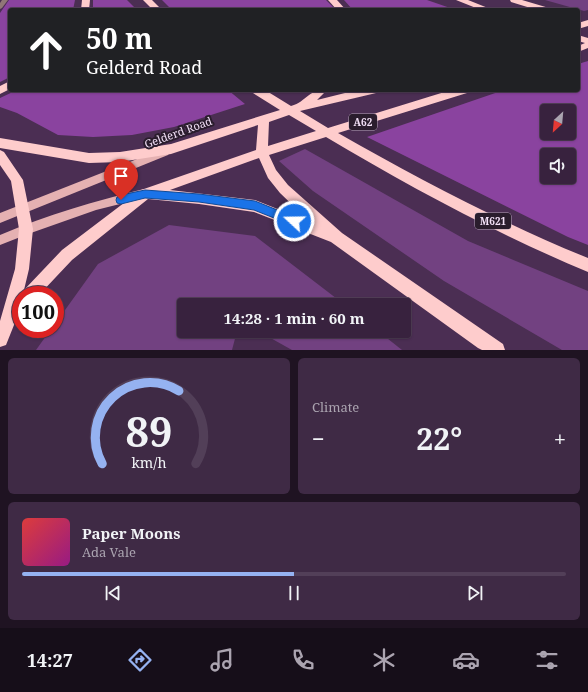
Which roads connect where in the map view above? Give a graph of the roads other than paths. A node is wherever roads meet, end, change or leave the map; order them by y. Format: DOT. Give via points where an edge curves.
graph roads {
  1 [pos="5,0"];
  2 [pos="147,0"];
  3 [pos="332,0"];
  4 [pos="460,0"];
  5 [pos="514,0"];
  6 [pos="0,6"];
  7 [pos="156,8"];
  8 [pos="340,8"];
  9 [pos="483,8"];
  10 [pos="538,8"];
  11 [pos="260,92"];
  12 [pos="319,92"];
  13 [pos="364,92"];
  14 [pos="457,92"];
  15 [pos="298,108"];
  16 [pos="264,118"];
  17 [pos="0,142"];
  18 [pos="171,150"];
  19 [pos="262,152"];
  20 [pos="0,155"];
  21 [pos="145,194"];
  22 [pos="24,209"];
  23 [pos="0,218"];
  24 [pos="26,230"];
  25 [pos="337,238"];
  26 [pos="0,240"];
  27 [pos="588,265"];
  28 [pos="38,286"];
  29 [pos="10,315"];
  30 [pos="0,338"];
  31 [pos="497,350"];
  1 -- 6 [label="lane"];
  2 -- 7 [label="highway"];
  3 -- 8 [label="highway"];
  4 -- 9 [label="highway"];
  5 -- 10 [label="highway"];
  11 -- 27 [label="highway, M621" via="400,174"];
  12 -- 15 [label="highway"];
  13 -- 15 [label="highway, Gelderd Road"];
  14 -- 19 [label="highway, A62"];
  15 -- 16 [label="highway, Gelderd Road"];
  16 -- 18 [label="highway, Gelderd Road"];
  16 -- 19 [label="highway"];
  17 -- 18 [label="highway" via="89,158 120,157"];
  18 -- 22 [label="main road, Gelderd Road"];
  19 -- 21 [label="highway, A62"];
  19 -- 25 [label="highway" via="272,174 284,189"];
  20 -- 22 [label="highway" via="18,180"];
  21 -- 24 [label="main road, A62" via="96,205"];
  21 -- 25 [label="highway" via="255,206"];
  21 -- 28 [label="highway" via="67,255"];
  22 -- 23 [label="main road, Gelderd Road"];
  22 -- 24 [label="highway"];
  24 -- 26 [label="main road, A62"];
  24 -- 29 [label="highway" via="22,269"];
  25 -- 31 [label="highway"];
  29 -- 30 [label="highway"];
}
